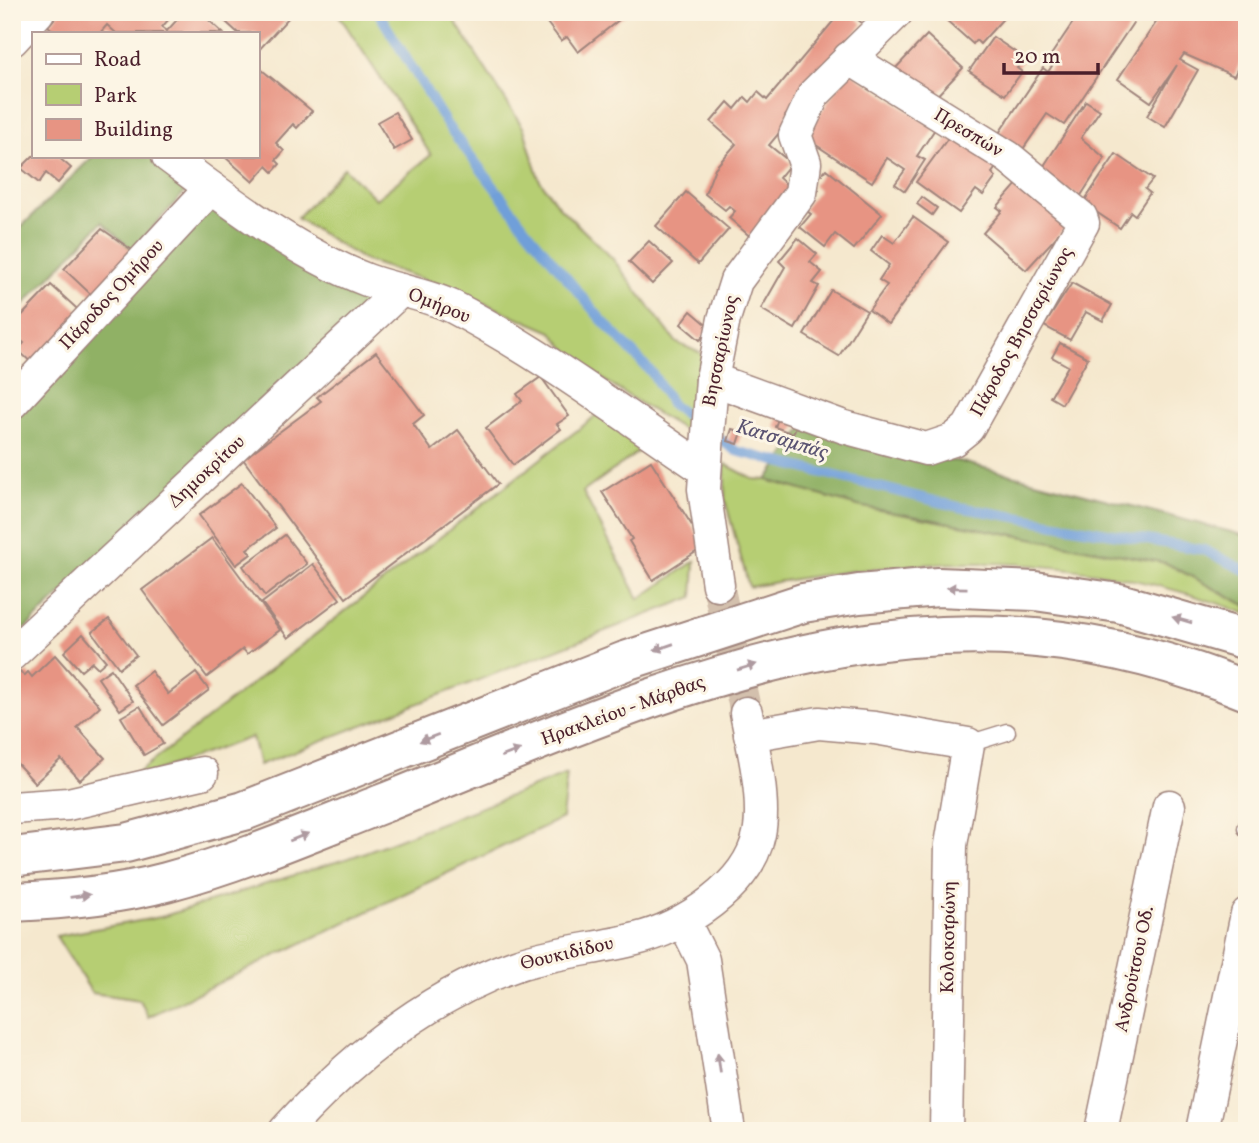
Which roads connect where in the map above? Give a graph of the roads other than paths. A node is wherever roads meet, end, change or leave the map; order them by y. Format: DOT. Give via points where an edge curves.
graph roads {
  1 [pos="38,12"];
  2 [pos="897,12"];
  3 [pos="12,41"];
  4 [pos="32,56"];
  5 [pos="849,58"];
  6 [pos="171,158"];
  7 [pos="211,188"];
  8 [pos="1081,217"];
  9 [pos="401,290"];
  10 [pos="711,388"];
  11 [pos="12,403"];
  12 [pos="704,459"];
  13 [pos="718,585"];
  14 [pos="1247,640"];
  15 [pos="12,654"];
  16 [pos="1247,691"];
  17 [pos="1007,732"];
  18 [pos="968,744"];
  19 [pos="202,774"];
  20 [pos="1169,806"];
  21 [pos="12,808"];
  22 [pos="12,857"];
  23 [pos="12,902"];
  24 [pos="1247,914"];
  25 [pos="684,922"];
  26 [pos="285,1131"];
  27 [pos="729,1131"];
  28 [pos="946,1131"];
  29 [pos="1101,1131"];
  30 [pos="1202,1131"];
  1 -- 3 [label="street"];
  2 -- 5 [label="street, Βησσαρίωνος"];
  3 -- 4 [label="street"];
  5 -- 8 [label="street, Πρεσπών" via="1008,157"];
  5 -- 10 [label="street, Βησσαρίωνος" via="814,94 798,125 795,135 806,172 801,193 736,281"];
  6 -- 7 [label="street, Ομήρου"];
  7 -- 9 [label="street, Ομήρου" via="284,237 366,279"];
  7 -- 11 [label="street, Πάροδος Ομήρου"];
  8 -- 10 [label="street, Πάροδος Βησσαρίωνος" via="1080,228 968,428 953,440 926,449"];
  9 -- 12 [label="street, Ομήρου" via="450,306"];
  9 -- 15 [label="street, Δημοκρίτου"];
  10 -- 12 [label="street, Βησσαρίωνος"];
  12 -- 13 [label="street, Βησσαρίωνος" via="706,510"];
  14 -- 22 [label="main road, one-way" via="1119,603 1035,591 938,587 803,603 625,661 244,811 126,843"];
  23 -- 16 [label="main road, Ηρακλείου - Μάρθας, one-way" via="113,892 208,870 686,685 823,648 925,636 1050,638 1156,659"];
  17 -- 18 [label="lane"];
  18 -- 25 [label="street, Θουκιδίδου" via="875,728 748,724 761,810 755,846 723,890"];
  18 -- 28 [label="street, Κολοκοτρώνη" via="951,845"];
  19 -- 21 [label="street" via="68,804"];
  20 -- 29 [label="street, Ανδρούτσου Οδ."];
  24 -- 30 [label="street"];
  25 -- 26 [label="street, Θουκιδίδου" via="638,939 532,960 472,984 374,1046"];
  27 -- 25 [label="street, one-way" via="703,960"];
}
